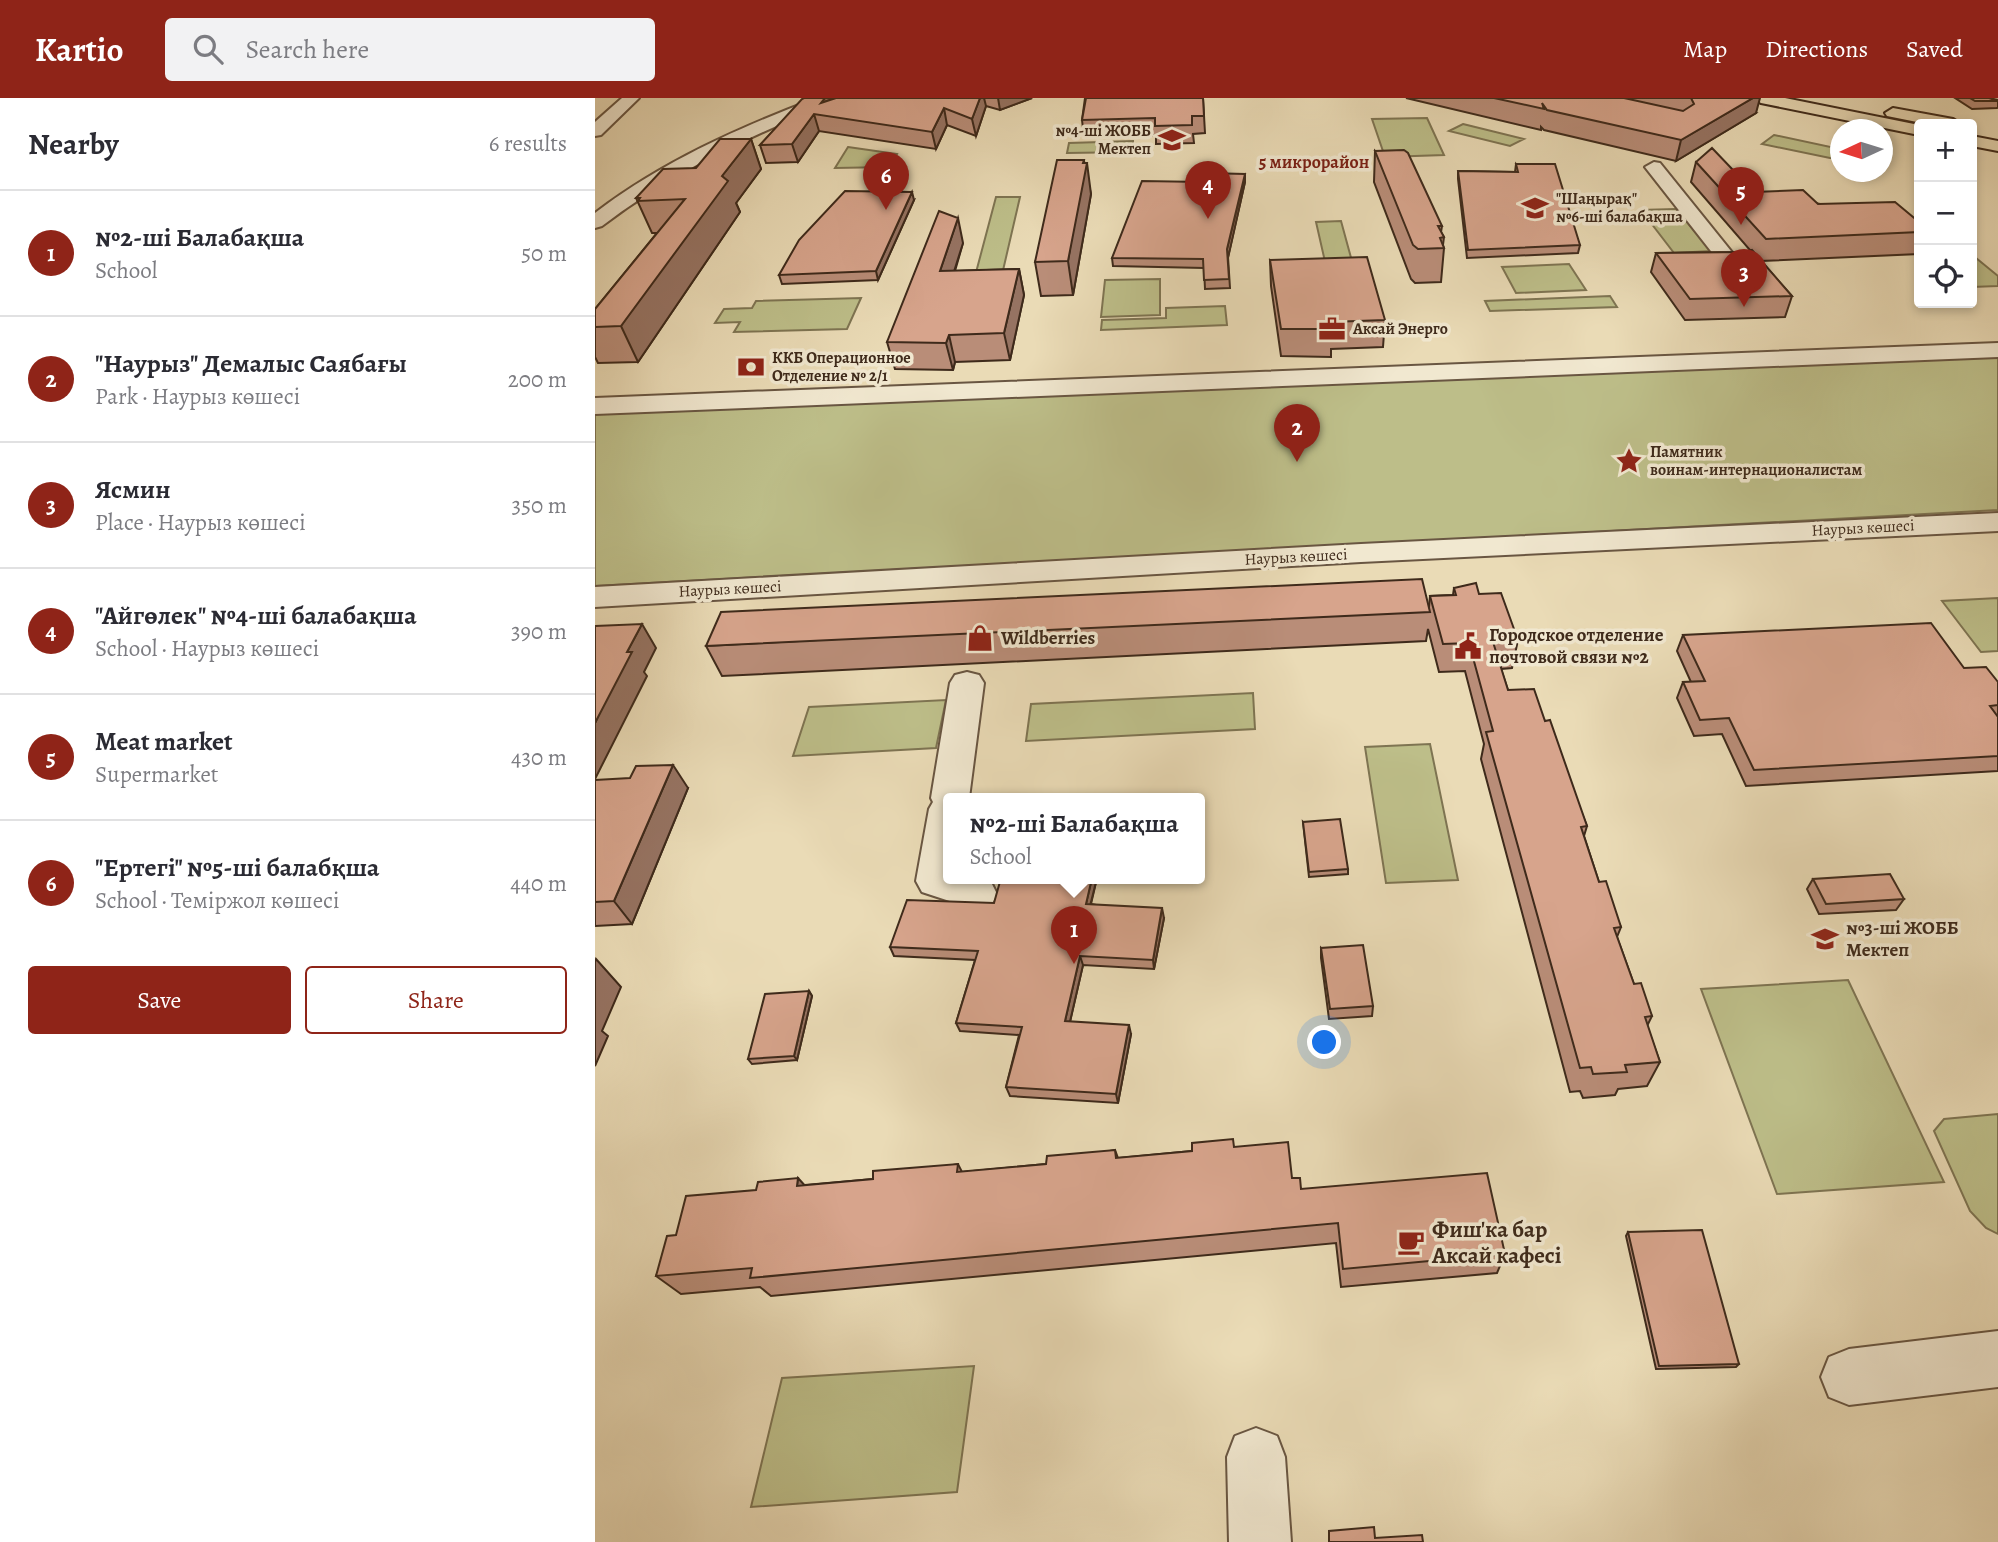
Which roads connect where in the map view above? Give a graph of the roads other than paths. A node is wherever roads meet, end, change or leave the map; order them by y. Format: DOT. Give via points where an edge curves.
graph roads {
  1 [pos="631,98"];
  2 [pos="831,98"];
  3 [pos="1761,98"];
  4 [pos="1815,98"];
  5 [pos="1926,119"];
  6 [pos="1914,129"];
  7 [pos="1977,129"];
  8 [pos="595,131"];
  9 [pos="1998,133"];
  10 [pos="1977,142"];
  11 [pos="1998,146"];
  12 [pos="1654,167"];
  13 [pos="595,222"];
  14 [pos="1732,265"];
  15 [pos="1998,350"];
  16 [pos="595,406"];
  17 [pos="1998,522"];
  18 [pos="595,597"];
  19 [pos="967,683"];
  20 [pos="951,793"];
  21 [pos="943,838"];
  22 [pos="943,883"];
  23 [pos="945,884"];
  24 [pos="977,894"];
  25 [pos="1998,1359"];
  26 [pos="1849,1377"];
  27 [pos="1256,1457"];
  28 [pos="1260,1542"];
  1 -- 8 [label="street"];
  2 -- 13 [label="street" via="749,131 675,169"];
  3 -- 6 [label="main road"];
  4 -- 5 [label="main road"];
  7 -- 9 [label="main road"];
  10 -- 11 [label="main road"];
  12 -- 14 [label="street"];
  15 -- 16 [label="street"];
  17 -- 18 [label="street, Наурыз көшесі"];
  19 -- 20 [label="street"];
  21 -- 22 [label="street" via="936,881"];
  23 -- 24 [label="street"];
  25 -- 26 [label="street"];
  27 -- 28 [label="street"];
}
